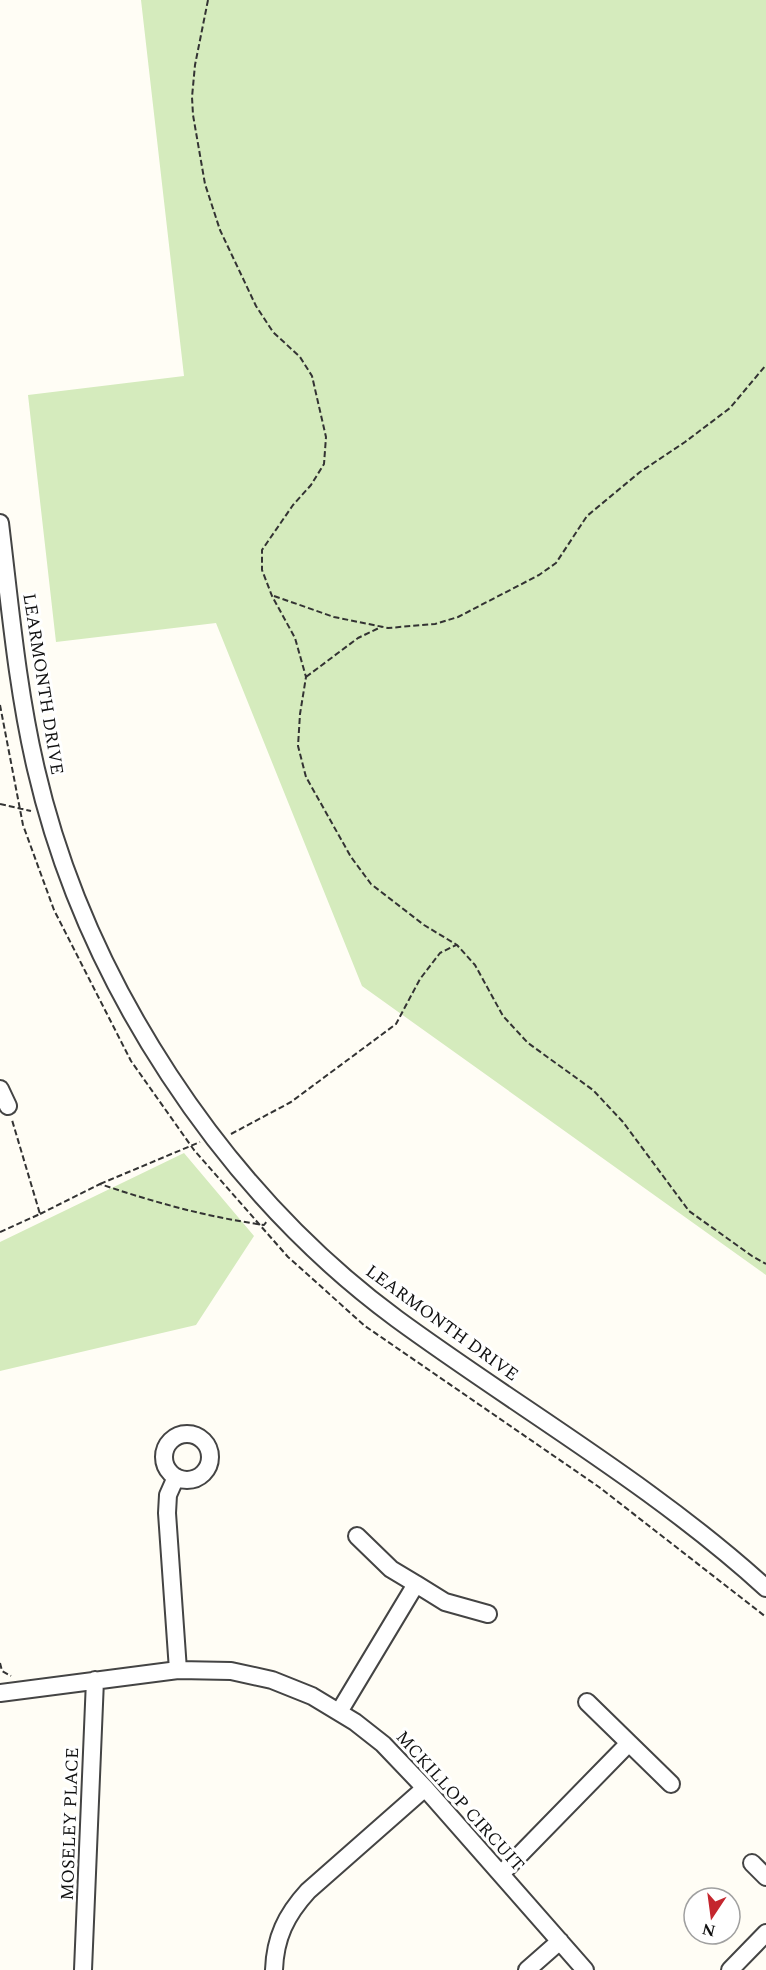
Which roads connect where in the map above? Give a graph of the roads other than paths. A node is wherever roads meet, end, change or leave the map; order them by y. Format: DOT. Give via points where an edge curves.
graph roads {
  1 [pos="0,523"];
  2 [pos="0,1089"];
  3 [pos="8,1106"];
  4 [pos="176,1477"];
  5 [pos="357,1536"];
  6 [pos="416,1584"];
  7 [pos="766,1588"];
  8 [pos="488,1614"];
  9 [pos="178,1671"];
  10 [pos="95,1680"];
  11 [pos="0,1693"];
  12 [pos="586,1702"];
  13 [pos="339,1712"];
  14 [pos="629,1743"];
  15 [pos="671,1784"];
  16 [pos="425,1788"];
  17 [pos="752,1863"];
  18 [pos="501,1874"];
  19 [pos="766,1877"];
  20 [pos="766,1933"];
  21 [pos="560,1941"];
  22 [pos="83,1970"];
  23 [pos="274,1970"];
  24 [pos="527,1970"];
  25 [pos="585,1970"];
  26 [pos="730,1970"];
  1 -- 7 [label="street, LEARMONTH DRIVE" via="14,647 30,741 49,815 86,919 119,989 182,1094 277,1210 314,1248 395,1317 622,1474"];
  2 -- 3 [label="street"];
  4 -- 9 [label="street" via="168,1495 167,1513"];
  5 -- 6 [label="street" via="391,1569"];
  6 -- 8 [label="street" via="445,1602"];
  6 -- 13 [label="street"];
  9 -- 10 [label="street, MCKILLOP CIRCUIT"];
  9 -- 13 [label="street, MCKILLOP CIRCUIT" via="231,1671 272,1680"];
  10 -- 11 [label="street, MCKILLOP CIRCUIT"];
  10 -- 22 [label="street, MOSELEY PLACE"];
  12 -- 14 [label="street"];
  13 -- 16 [label="street, MCKILLOP CIRCUIT" via="383,1744"];
  14 -- 15 [label="street"];
  14 -- 18 [label="street"];
  16 -- 18 [label="street, MCKILLOP CIRCUIT"];
  16 -- 23 [label="street" via="293,1907 278,1938"];
  17 -- 19 [label="street"];
  18 -- 21 [label="street, MCKILLOP CIRCUIT"];
  20 -- 26 [label="street"];
  21 -- 24 [label="street"];
  21 -- 25 [label="street, MCKILLOP CIRCUIT"];
}
